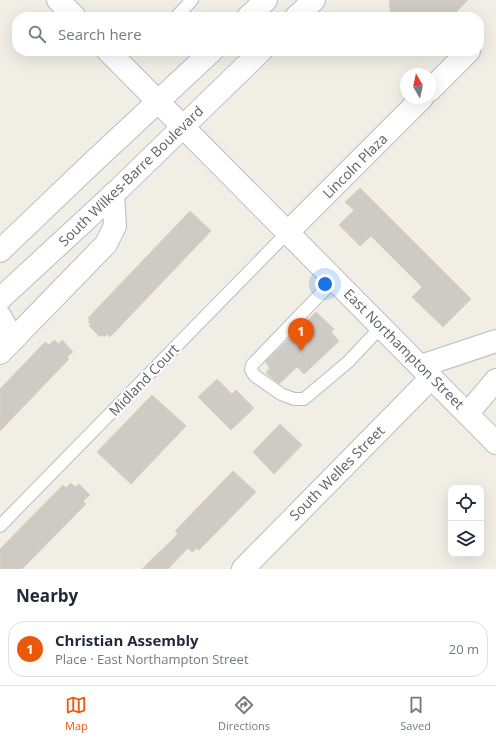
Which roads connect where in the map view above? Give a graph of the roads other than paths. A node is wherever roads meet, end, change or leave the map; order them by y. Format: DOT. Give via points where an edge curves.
graph roads {
  1 [pos="192,0"];
  2 [pos="266,0"];
  3 [pos="314,0"];
  4 [pos="181,12"];
  5 [pos="253,12"];
  6 [pos="301,12"];
  7 [pos="113,56"];
  8 [pos="207,56"];
  9 [pos="256,56"];
  10 [pos="464,56"];
  11 [pos="436,84"];
  12 [pos="158,102"];
  13 [pos="416,104"];
  14 [pos="183,127"];
  15 [pos="113,194"];
  16 [pos="287,233"];
  17 [pos="0,251"];
  18 [pos="334,280"];
  19 [pos="0,299"];
  20 [pos="0,316"];
  21 [pos="382,327"];
  22 [pos="496,341"];
  23 [pos="6,347"];
  24 [pos="426,372"];
  25 [pos="496,380"];
  26 [pos="468,413"];
  27 [pos="496,443"];
  28 [pos="0,526"];
  29 [pos="243,569"];
  1 -- 4 [label="lane"];
  2 -- 5 [label="main road"];
  3 -- 6 [label="main road"];
  7 -- 12 [label="main road, East Northampton Street"];
  8 -- 12 [label="main road"];
  9 -- 14 [label="main road, South Wilkes-Barre Boulevard"];
  10 -- 11 [label="main road"];
  12 -- 14 [label="main road, East Northampton Street"];
  12 -- 17 [label="main road"];
  13 -- 16 [label="main road, Lincoln Plaza"];
  14 -- 15 [label="main road, South Wilkes-Barre Boulevard"];
  14 -- 16 [label="main road, East Northampton Street"];
  15 -- 19 [label="main road, South Wilkes-Barre Boulevard"];
  15 -- 23 [label="main road" via="115,226 106,244"];
  16 -- 18 [label="main road, East Northampton Street"];
  16 -- 28 [label="lane, Midland Court"];
  18 -- 21 [label="main road, East Northampton Street"];
  18 -- 21 [label="lane" via="252,365 255,376 281,394 294,399 304,399 348,362"];
  20 -- 23 [label="main road"];
  21 -- 24 [label="main road, East Northampton Street"];
  22 -- 24 [label="main road"];
  24 -- 26 [label="main road, East Northampton Street"];
  24 -- 29 [label="main road, South Welles Street"];
  25 -- 26 [label="main road"];
  26 -- 27 [label="main road, East Northampton Street"];
}
